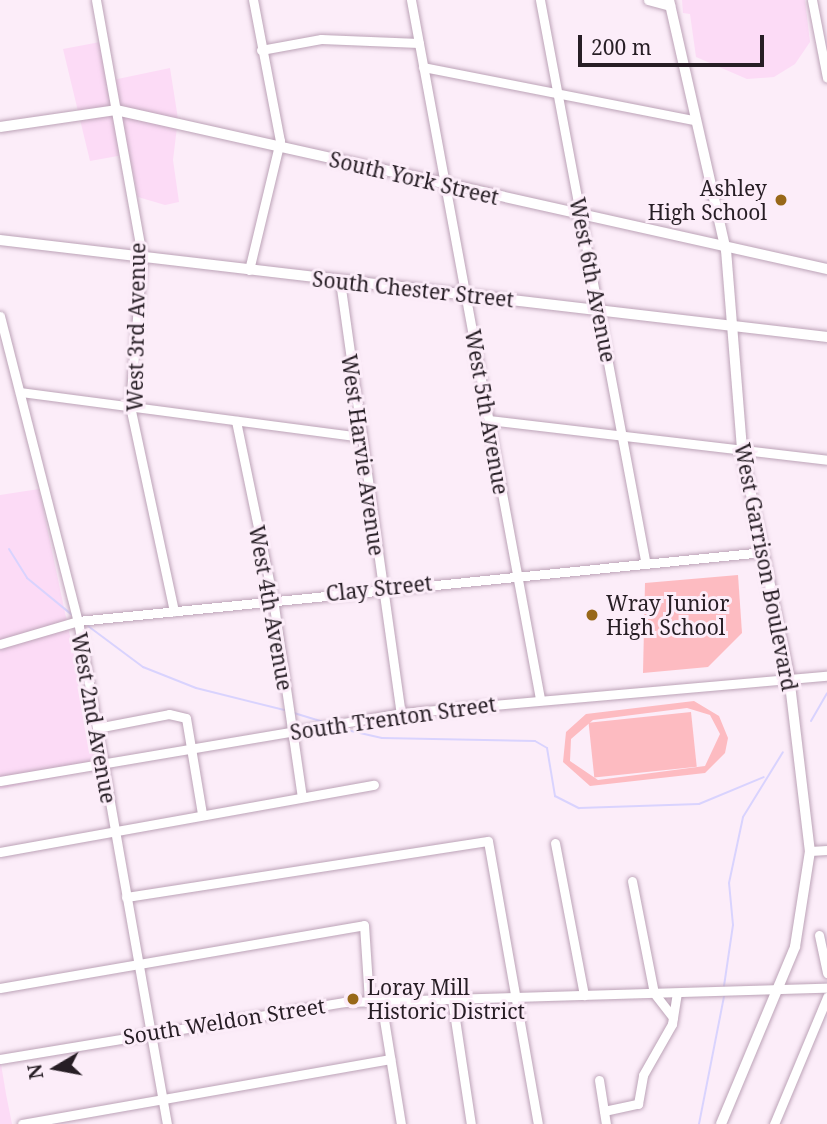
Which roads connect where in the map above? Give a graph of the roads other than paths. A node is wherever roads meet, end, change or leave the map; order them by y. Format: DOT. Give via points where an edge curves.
graph roads {
  1 [pos="96,0"];
  2 [pos="253,0"];
  3 [pos="411,0"];
  4 [pos="540,0"];
  5 [pos="648,0"];
  6 [pos="812,0"];
  7 [pos="670,3"];
  8 [pos="823,35"];
  9 [pos="419,43"];
  10 [pos="261,50"];
  11 [pos="423,67"];
  12 [pos="827,78"];
  13 [pos="558,93"];
  14 [pos="116,110"];
  15 [pos="692,120"];
  16 [pos="0,127"];
  17 [pos="279,148"];
  18 [pos="445,185"];
  19 [pos="581,216"];
  20 [pos="0,240"];
  21 [pos="726,250"];
  22 [pos="142,256"];
  23 [pos="827,269"];
  24 [pos="249,270"];
  25 [pos="340,281"];
  26 [pos="465,295"];
  27 [pos="598,310"];
  28 [pos="0,316"];
  29 [pos="733,326"];
  30 [pos="827,337"];
  31 [pos="20,392"];
  32 [pos="130,405"];
  33 [pos="489,420"];
  34 [pos="236,421"];
  35 [pos="622,436"];
  36 [pos="360,437"];
  37 [pos="742,451"];
  38 [pos="827,460"];
  39 [pos="763,552"];
  40 [pos="645,560"];
  41 [pos="517,573"];
  42 [pos="383,587"];
  43 [pos="273,598"];
  44 [pos="174,611"];
  45 [pos="78,621"];
  46 [pos="0,644"];
  47 [pos="789,676"];
  48 [pos="827,676"];
  49 [pos="540,699"];
  50 [pos="401,713"];
  51 [pos="96,728"];
  52 [pos="292,732"];
  53 [pos="192,750"];
  54 [pos="103,765"];
  55 [pos="0,781"];
  56 [pos="374,785"];
  57 [pos="302,797"];
  58 [pos="202,814"];
  59 [pos="114,831"];
  60 [pos="555,843"];
  61 [pos="827,850"];
  62 [pos="810,851"];
  63 [pos="0,852"];
  64 [pos="632,881"];
  65 [pos="126,897"];
  66 [pos="819,935"];
  67 [pos="138,965"];
  68 [pos="827,973"];
  69 [pos="0,988"];
  70 [pos="827,988"];
  71 [pos="778,989"];
  72 [pos="654,993"];
  73 [pos="677,993"];
  74 [pos="584,995"];
  75 [pos="516,996"];
  76 [pos="827,997"];
  77 [pos="452,999"];
  78 [pos="369,1001"];
  79 [pos="381,1001"];
  80 [pos="674,1019"];
  81 [pos="823,1022"];
  82 [pos="150,1032"];
  83 [pos="0,1059"];
  84 [pos="390,1059"];
  85 [pos="599,1080"];
  86 [pos="162,1099"];
  87 [pos="604,1111"];
  88 [pos="22,1124"];
  89 [pos="167,1124"];
  90 [pos="401,1124"];
  91 [pos="471,1124"];
  92 [pos="538,1124"];
  93 [pos="607,1124"];
  94 [pos="721,1124"];
  95 [pos="774,1124"];
  1 -- 14 [label="street, West 3rd Avenue"];
  2 -- 10 [label="street"];
  3 -- 9 [label="street, West 5th Avenue"];
  4 -- 13 [label="street, West 6th Avenue"];
  5 -- 7 [label="street"];
  6 -- 8 [label="street"];
  7 -- 15 [label="main road, West Garrison Boulevard"];
  8 -- 12 [label="street"];
  9 -- 10 [label="street" via="321,39"];
  9 -- 11 [label="street, West 5th Avenue"];
  10 -- 17 [label="street"];
  11 -- 13 [label="street"];
  11 -- 18 [label="street, West 5th Avenue"];
  13 -- 15 [label="street"];
  13 -- 19 [label="street, West 6th Avenue"];
  14 -- 16 [label="main road, South York Street"];
  14 -- 17 [label="main road, South York Street"];
  14 -- 22 [label="street, West 3rd Avenue"];
  15 -- 21 [label="main road, West Garrison Boulevard"];
  17 -- 18 [label="main road, South York Street"];
  17 -- 24 [label="street"];
  18 -- 19 [label="main road, South York Street"];
  18 -- 26 [label="street, West 5th Avenue"];
  19 -- 21 [label="main road, South York Street"];
  19 -- 27 [label="street, West 6th Avenue"];
  20 -- 22 [label="main road, South Chester Street"];
  21 -- 23 [label="main road, South York Street"];
  21 -- 29 [label="main road, West Garrison Boulevard"];
  22 -- 24 [label="main road, South Chester Street"];
  22 -- 32 [label="street, West 3rd Avenue"];
  24 -- 25 [label="main road, South Chester Street"];
  25 -- 26 [label="main road, South Chester Street"];
  25 -- 36 [label="street, West Harvie Avenue"];
  26 -- 27 [label="main road, South Chester Street"];
  26 -- 33 [label="street, West 5th Avenue"];
  27 -- 29 [label="main road, South Chester Street"];
  27 -- 35 [label="street, West 6th Avenue"];
  28 -- 31 [label="street, West 2nd Avenue"];
  29 -- 30 [label="main road, South Chester Street"];
  29 -- 37 [label="main road, West Garrison Boulevard"];
  31 -- 32 [label="street"];
  31 -- 45 [label="street, West 2nd Avenue"];
  32 -- 34 [label="street"];
  32 -- 44 [label="street, West 3rd Avenue"];
  33 -- 35 [label="street"];
  33 -- 41 [label="street, West 5th Avenue"];
  34 -- 36 [label="street"];
  34 -- 43 [label="street, West 4th Avenue"];
  35 -- 37 [label="street"];
  35 -- 40 [label="street, West 6th Avenue"];
  36 -- 42 [label="street, West Harvie Avenue"];
  37 -- 38 [label="street"];
  37 -- 39 [label="main road, West Garrison Boulevard"];
  39 -- 40 [label="street, Clay Street"];
  39 -- 47 [label="main road, West Garrison Boulevard"];
  40 -- 41 [label="street, Clay Street"];
  41 -- 42 [label="street, Clay Street"];
  41 -- 49 [label="street, West 5th Avenue"];
  42 -- 43 [label="street, Clay Street"];
  42 -- 50 [label="street, West Harvie Avenue"];
  43 -- 44 [label="street, Clay Street"];
  43 -- 52 [label="street, West 4th Avenue"];
  44 -- 45 [label="street, Clay Street"];
  45 -- 46 [label="street, Clay Street"];
  45 -- 51 [label="street, West 2nd Avenue"];
  47 -- 48 [label="street, South Trenton Street"];
  47 -- 49 [label="street, South Trenton Street"];
  47 -- 62 [label="main road, West Garrison Boulevard"];
  49 -- 50 [label="street, South Trenton Street"];
  50 -- 52 [label="street, South Trenton Street"];
  51 -- 53 [label="street" via="178,713 186,718"];
  51 -- 54 [label="street, West 2nd Avenue"];
  52 -- 53 [label="street, South Trenton Street"];
  52 -- 57 [label="street, West 4th Avenue"];
  53 -- 54 [label="street, South Trenton Street"];
  53 -- 58 [label="street"];
  54 -- 55 [label="street, South Trenton Street"];
  54 -- 59 [label="street, West 2nd Avenue"];
  56 -- 57 [label="street"];
  57 -- 58 [label="street"];
  58 -- 59 [label="street"];
  59 -- 63 [label="street"];
  59 -- 65 [label="street, West 2nd Avenue"];
  60 -- 74 [label="street"];
  61 -- 62 [label="street"];
  62 -- 71 [label="main road, West Garrison Boulevard" via="803,919"];
  64 -- 72 [label="street"];
  65 -- 67 [label="street, West 2nd Avenue"];
  65 -- 75 [label="street" via="488,841"];
  66 -- 68 [label="street"];
  67 -- 69 [label="street"];
  67 -- 78 [label="street" via="363,925"];
  67 -- 82 [label="street, West 2nd Avenue"];
  70 -- 71 [label="street, South Weldon Street"];
  71 -- 73 [label="street, South Weldon Street"];
  71 -- 94 [label="main road, West Garrison Boulevard"];
  72 -- 73 [label="street, South Weldon Street"];
  72 -- 74 [label="street, South Weldon Street"];
  72 -- 80 [label="street"];
  73 -- 80 [label="street"];
  74 -- 75 [label="street, South Weldon Street"];
  75 -- 77 [label="street, South Weldon Street"];
  75 -- 92 [label="street"];
  76 -- 81 [label="street"];
  77 -- 79 [label="street, South Weldon Street"];
  77 -- 91 [label="street"];
  78 -- 79 [label="street, South Weldon Street"];
  78 -- 82 [label="street, South Weldon Street" via="303,1005"];
  79 -- 84 [label="street"];
  80 -- 87 [label="street" via="643,1075 638,1104"];
  81 -- 95 [label="street"];
  82 -- 83 [label="street, South Weldon Street"];
  82 -- 86 [label="street, West 2nd Avenue"];
  84 -- 86 [label="street"];
  84 -- 90 [label="street"];
  85 -- 87 [label="street"];
  86 -- 88 [label="street"];
  86 -- 89 [label="street, West 2nd Avenue"];
  87 -- 93 [label="street"];
}
